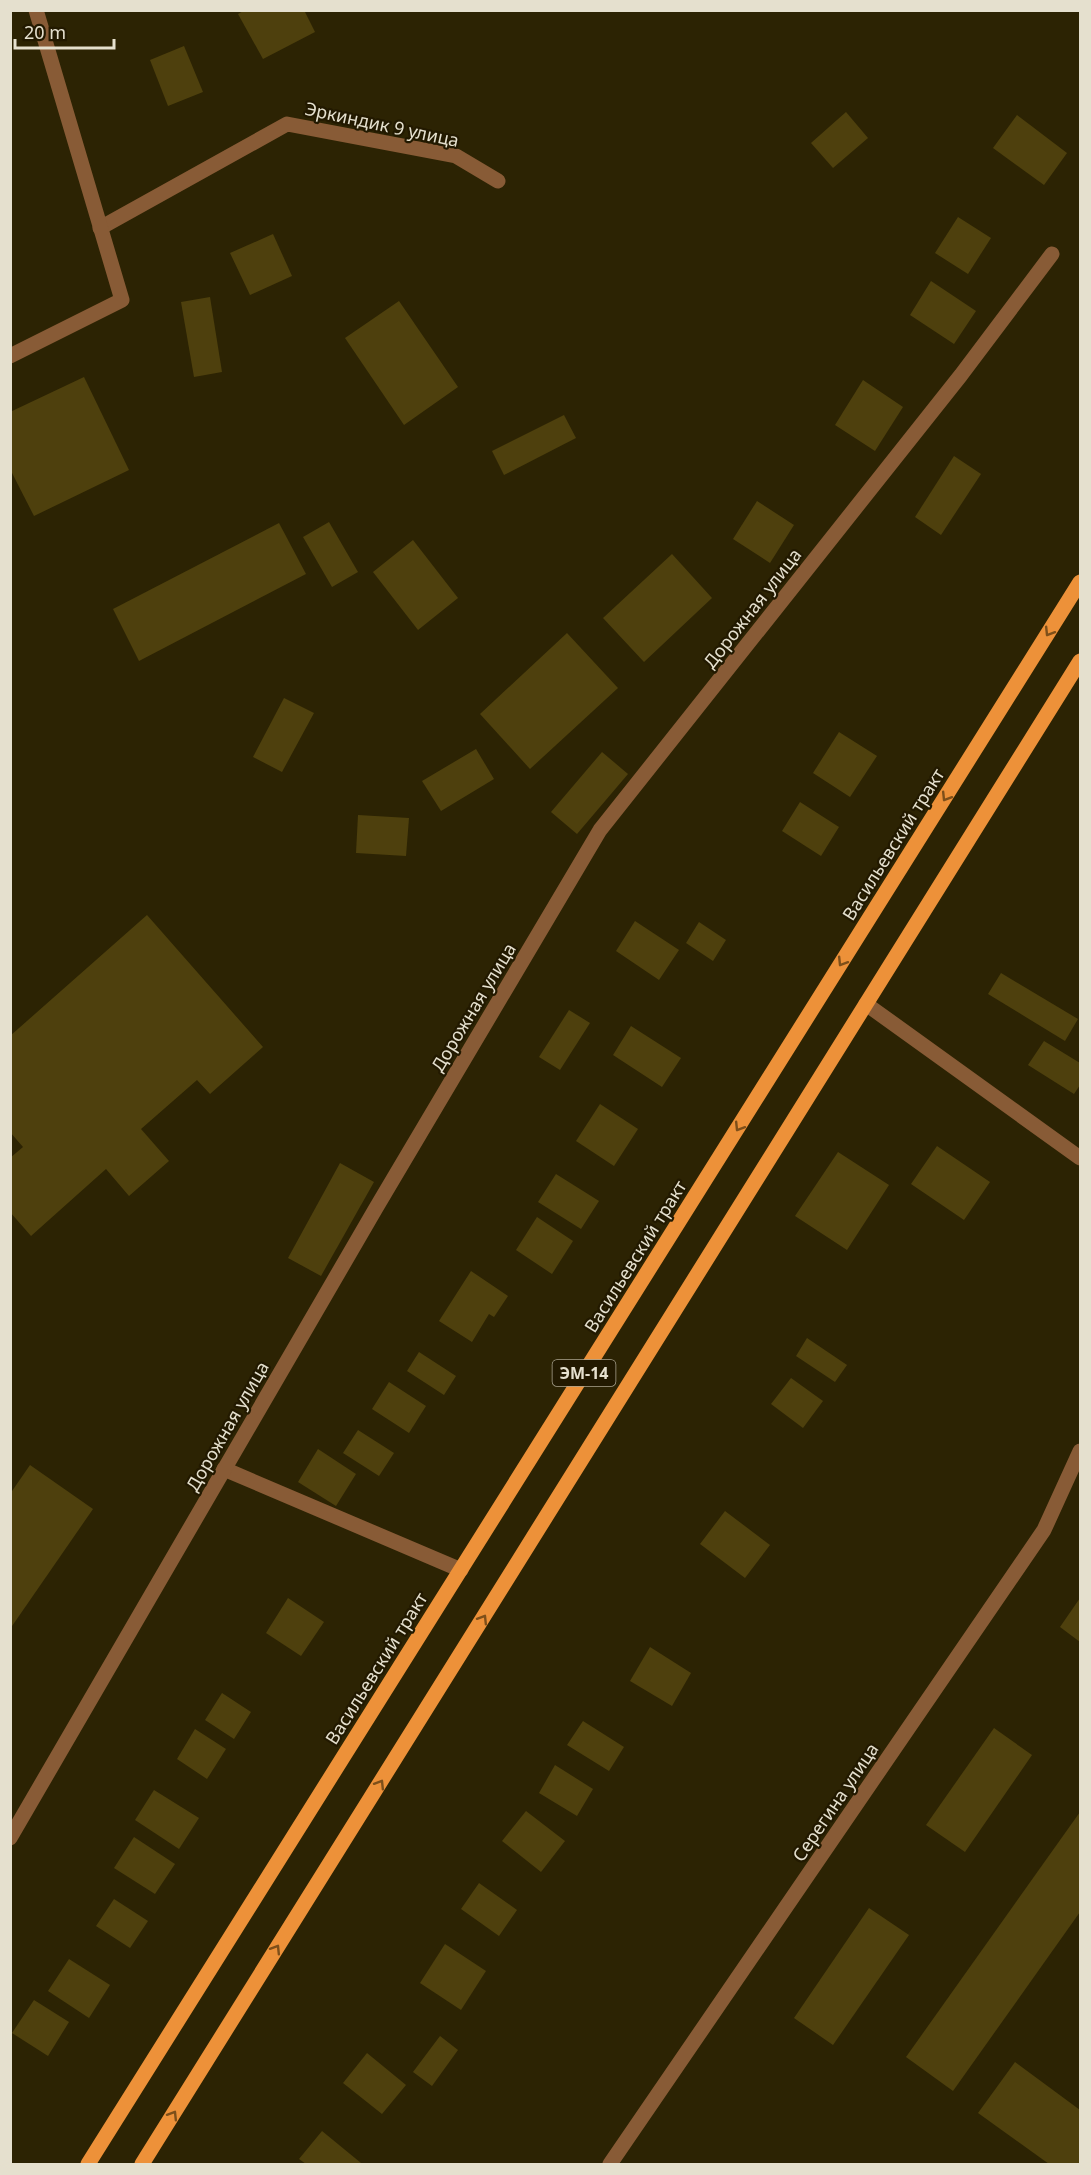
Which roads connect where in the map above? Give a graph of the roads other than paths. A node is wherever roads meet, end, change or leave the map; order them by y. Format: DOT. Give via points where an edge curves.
graph roads {
  1 [pos="36,10"];
  2 [pos="498,181"];
  3 [pos="100,228"];
  4 [pos="1053,254"];
  5 [pos="10,356"];
  6 [pos="1080,582"];
  7 [pos="1080,661"];
  8 [pos="866,1004"];
  9 [pos="1080,1158"];
  10 [pos="1080,1454"];
  11 [pos="224,1469"];
  12 [pos="461,1570"];
  13 [pos="10,1838"];
  14 [pos="88,2164"];
  15 [pos="142,2164"];
  16 [pos="610,2164"];
  1 -- 3 [label="street"];
  2 -- 3 [label="street, Эркиндик 9 улица" via="456,156 287,124"];
  3 -- 5 [label="street" via="122,300"];
  4 -- 11 [label="street, Дорожная улица" via="600,830"];
  6 -- 12 [label="main road, Васильевский тракт / ЭМ-14, one-way"];
  7 -- 8 [label="main road, ЭМ-14"];
  8 -- 9 [label="street"];
  15 -- 8 [label="main road, ЭМ-14, one-way"];
  10 -- 16 [label="street, Серегина улица" via="1044,1530"];
  11 -- 12 [label="street"];
  11 -- 13 [label="street, Дорожная улица"];
  12 -- 14 [label="main road, Васильевский тракт / ЭМ-14"];
}
